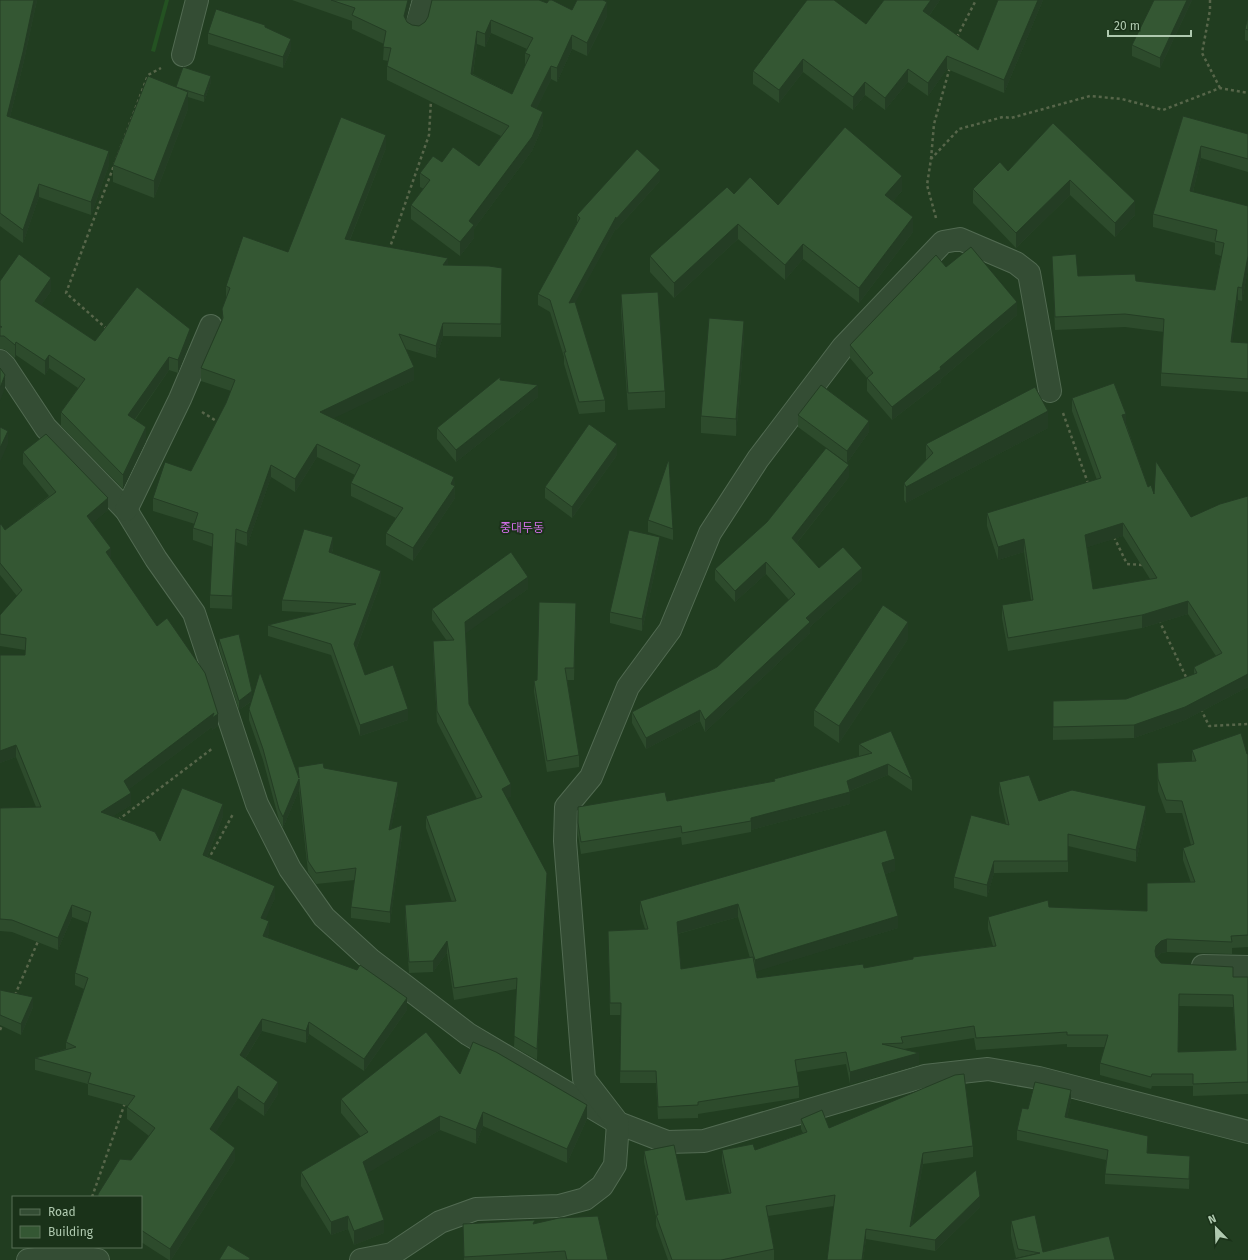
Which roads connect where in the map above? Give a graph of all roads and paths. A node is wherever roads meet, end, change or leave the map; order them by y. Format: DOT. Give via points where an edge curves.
graph roads {
  1 [pos="197,0"];
  2 [pos="424,0"];
  3 [pos="976,0"];
  4 [pos="1210,0"];
  5 [pos="416,27"];
  6 [pos="955,41"];
  7 [pos="183,55"];
  8 [pos="951,63"];
  9 [pos="1220,88"];
  10 [pos="431,92"];
  11 [pos="1248,93"];
  12 [pos="931,159"];
  13 [pos="943,242"];
  14 [pos="387,254"];
  15 [pos="211,326"];
  16 [pos="112,334"];
  17 [pos="0,360"];
  18 [pos="1050,391"];
  19 [pos="180,399"];
  20 [pos="225,426"];
  21 [pos="1090,488"];
  22 [pos="126,510"];
  23 [pos="1113,536"];
  24 [pos="1146,565"];
  25 [pos="1159,619"];
  26 [pos="1188,682"];
  27 [pos="1200,707"];
  28 [pos="1248,724"];
  29 [pos="234,732"];
  30 [pos="257,804"];
  31 [pos="116,821"];
  32 [pos="206,865"];
  33 [pos="41,936"];
  34 [pos="1182,965"];
  35 [pos="1248,968"];
  36 [pos="12,1001"];
  37 [pos="6,1016"];
  38 [pos="0,1030"];
  39 [pos="126,1100"];
  40 [pos="618,1123"];
  41 [pos="1248,1132"];
  42 [pos="92,1196"];
  43 [pos="28,1260"];
  44 [pos="98,1260"];
  45 [pos="361,1260"];
  1 -- 7 [label="street"];
  2 -- 5 [label="street"];
  3 -- 6 [label="path"];
  4 -- 9 [label="path" via="1202,53"];
  7 -- 16 [label="path" via="148,75 66,293"];
  8 -- 12 [label="path" via="934,124"];
  9 -- 11 [label="path"];
  9 -- 12 [label="path" via="1163,110 1122,99 1090,96 1011,118 1003,117 959,129"];
  10 -- 14 [label="path" via="429,135"];
  12 -- 13 [label="path" via="927,186"];
  13 -- 18 [label="street" via="960,239 1016,263 1029,273"];
  13 -- 40 [label="street" via="843,347 758,459 710,533 670,630 628,687 591,777 566,807 565,841 584,1080"];
  15 -- 19 [label="street"];
  17 -- 22 [label="street" via="46,428"];
  18 -- 21 [label="path" via="1064,415"];
  19 -- 20 [label="path"];
  19 -- 22 [label="street"];
  22 -- 29 [label="street" via="194,613"];
  23 -- 24 [label="path" via="1127,564"];
  25 -- 26 [label="path"];
  27 -- 28 [label="path" via="1210,726"];
  29 -- 30 [label="street"];
  29 -- 31 [label="path"];
  30 -- 32 [label="path" via="232,814"];
  30 -- 40 [label="street" via="290,869 324,917 371,960 468,1034"];
  33 -- 36 [label="path"];
  34 -- 35 [label="street"];
  37 -- 38 [label="path"];
  39 -- 42 [label="path"];
  40 -- 41 [label="street" via="667,1142 704,1141 925,1076 988,1069 1039,1078"];
  40 -- 45 [label="street" via="615,1165 602,1186 585,1199 559,1206 476,1209 440,1222 392,1254"];
  43 -- 44 [label="street" via="67,1254"];
}
